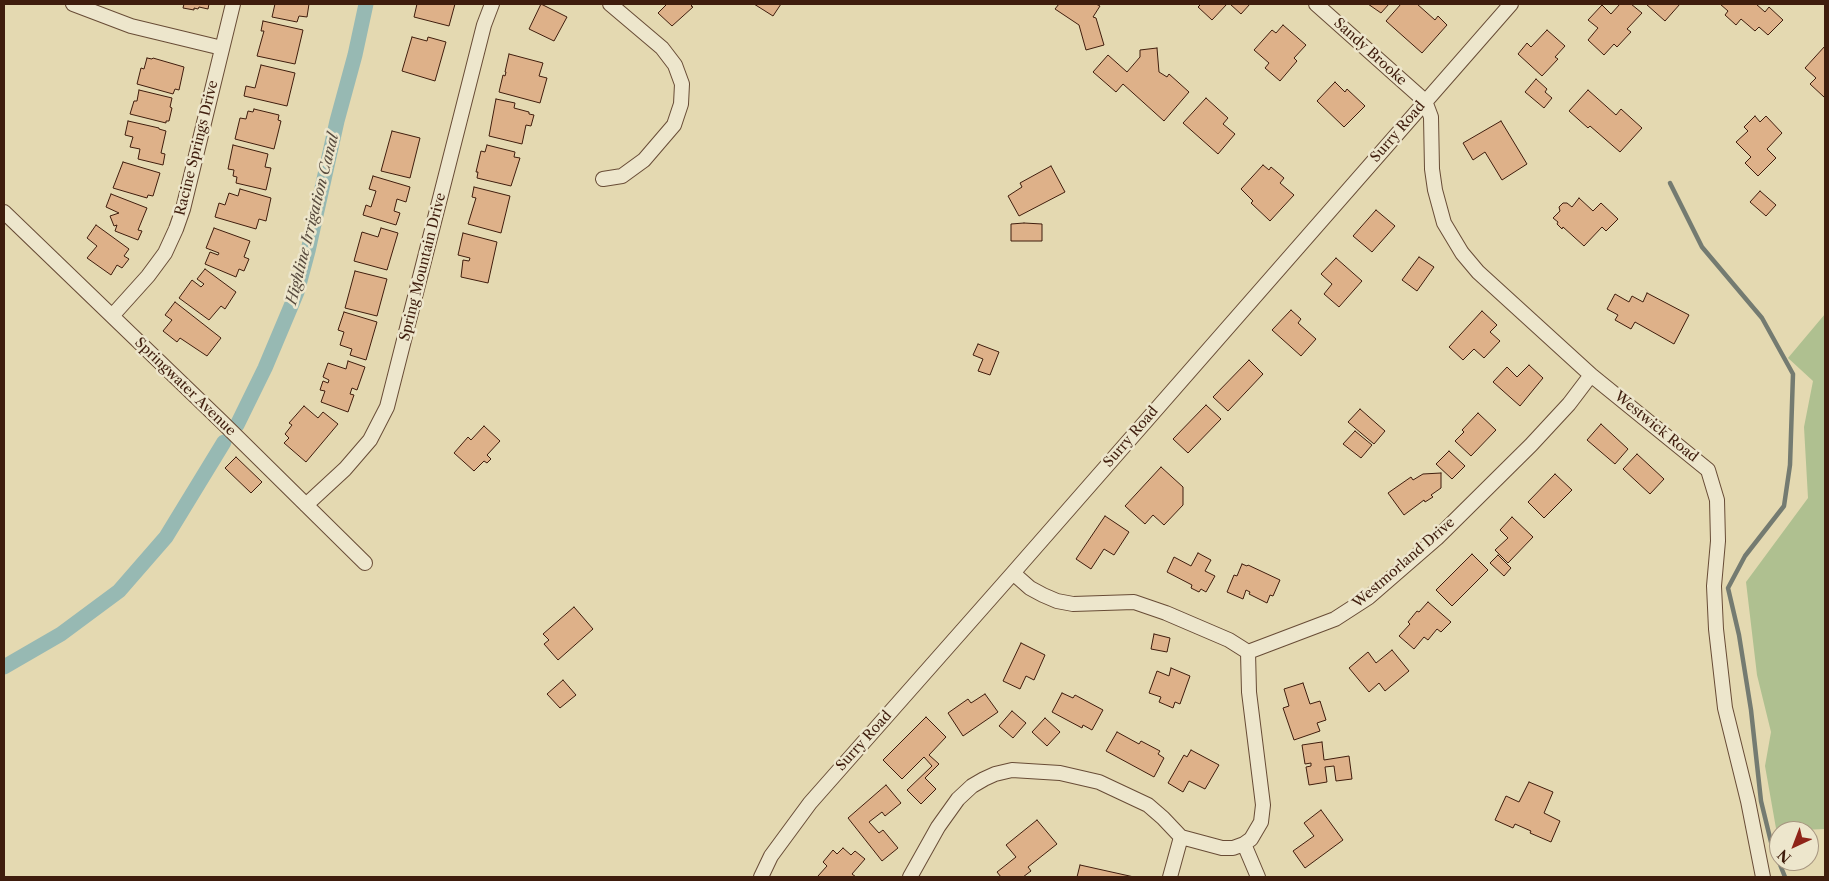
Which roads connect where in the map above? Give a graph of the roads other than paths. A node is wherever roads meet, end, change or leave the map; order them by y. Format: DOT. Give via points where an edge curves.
graph roads {
  1 [pos="73,4"];
  2 [pos="233,4"];
  3 [pos="492,4"];
  4 [pos="610,4"];
  5 [pos="1316,4"];
  6 [pos="1511,4"];
  7 [pos="222,48"];
  8 [pos="1425,101"];
  9 [pos="602,179"];
  10 [pos="4,212"];
  11 [pos="112,316"];
  12 [pos="1591,374"];
  13 [pos="306,505"];
  14 [pos="365,563"];
  15 [pos="1013,573"];
  16 [pos="1248,652"];
  17 [pos="1181,837"];
  18 [pos="1244,844"];
  19 [pos="762,877"];
  20 [pos="910,877"];
  21 [pos="1170,877"];
  22 [pos="1258,877"];
  23 [pos="1763,877"];
  1 -- 7 [label="street" via="131,26"];
  2 -- 7 [label="street, Racine Springs Drive"];
  3 -- 13 [label="street, Spring Mountain Drive" via="387,407 370,440 345,469"];
  4 -- 9 [label="street" via="662,48 675,65 682,84 681,104 674,125 644,160 622,176"];
  5 -- 8 [label="street, Sandy Brooke"];
  6 -- 8 [label="street, Surry Road"];
  7 -- 11 [label="street, Racine Springs Drive" via="184,209 176,229 165,253"];
  8 -- 12 [label="street, Westwick Road" via="1431,117 1435,190 1444,223 1462,253 1478,272"];
  8 -- 15 [label="street, Surry Road"];
  10 -- 11 [label="street, Springwater Avenue"];
  11 -- 13 [label="street, Springwater Avenue"];
  12 -- 16 [label="street, Westmorland Drive" via="1569,404 1438,538 1368,597 1317,627"];
  12 -- 23 [label="street, Westwick Road" via="1708,470 1717,500 1714,586 1725,708"];
  13 -- 14 [label="street, Springwater Avenue"];
  15 -- 16 [label="street" via="1042,595 1073,604 1134,602 1149,606 1229,640"];
  15 -- 19 [label="street, Surry Road" via="810,802 772,856"];
  16 -- 18 [label="street" via="1249,692 1263,814 1252,839"];
  17 -- 18 [label="street" via="1222,848"];
  17 -- 20 [label="street" via="1148,805 1099,782 1060,773 1012,770 984,779 958,799"];
  17 -- 21 [label="street"];
  18 -- 22 [label="street"];
}
